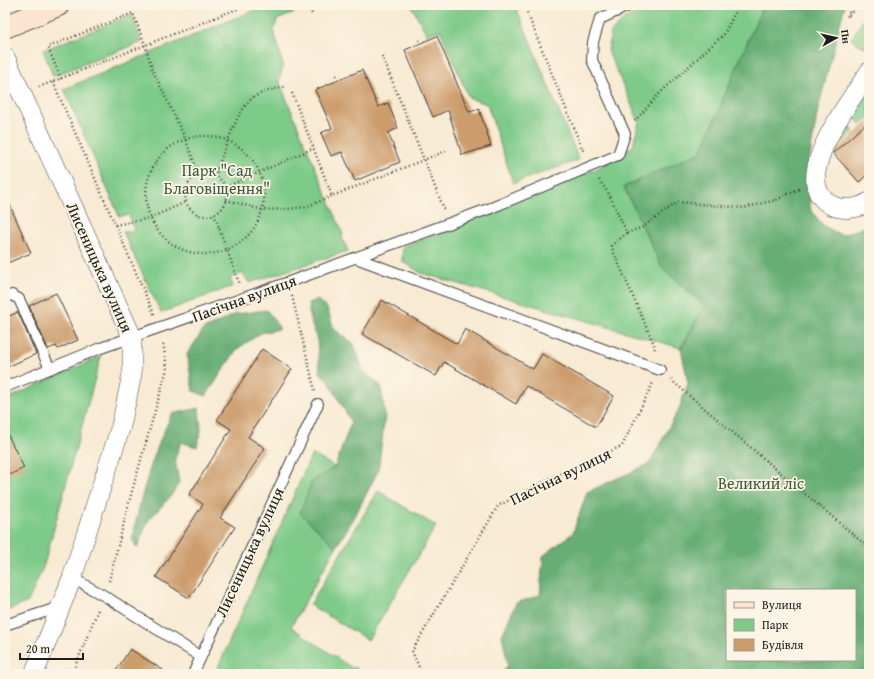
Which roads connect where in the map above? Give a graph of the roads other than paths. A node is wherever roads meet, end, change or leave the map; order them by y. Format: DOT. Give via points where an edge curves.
graph roads {
  1 [pos="58,5"];
  2 [pos="630,5"];
  3 [pos="6,23"];
  4 [pos="5,58"];
  5 [pos="869,72"];
  6 [pos="869,202"];
  7 [pos="356,258"];
  8 [pos="5,297"];
  9 [pos="132,337"];
  10 [pos="50,368"];
  11 [pos="660,370"];
  12 [pos="5,387"];
  13 [pos="318,404"];
  14 [pos="72,578"];
  15 [pos="60,607"];
  16 [pos="5,625"];
  17 [pos="201,657"];
  18 [pos="34,674"];
  19 [pos="193,674"];
  1 -- 3 [label="main road"];
  2 -- 7 [label="lane, Пасічна вулиця" via="600,19 593,42 592,60 625,134 618,155"];
  4 -- 9 [label="street, Лисеницька вулиця"];
  5 -- 6 [label="street" via="828,136 816,169 816,188 824,200 833,206 850,209"];
  7 -- 9 [label="lane, Пасічна вулиця"];
  7 -- 11 [label="lane"];
  8 -- 10 [label="lane" via="12,295 19,299"];
  9 -- 10 [label="lane, Пасічна вулиця"];
  9 -- 14 [label="street, Лисеницька вулиця" via="132,374 121,426"];
  10 -- 12 [label="lane, Пасічна вулиця"];
  13 -- 17 [label="lane, Лисеницька вулиця"];
  14 -- 15 [label="street, Лисеницька вулиця"];
  14 -- 17 [label="lane"];
  15 -- 16 [label="lane"];
  15 -- 18 [label="street, Лисеницька вулиця"];
  17 -- 19 [label="lane, Лисеницька вулиця"];
}
